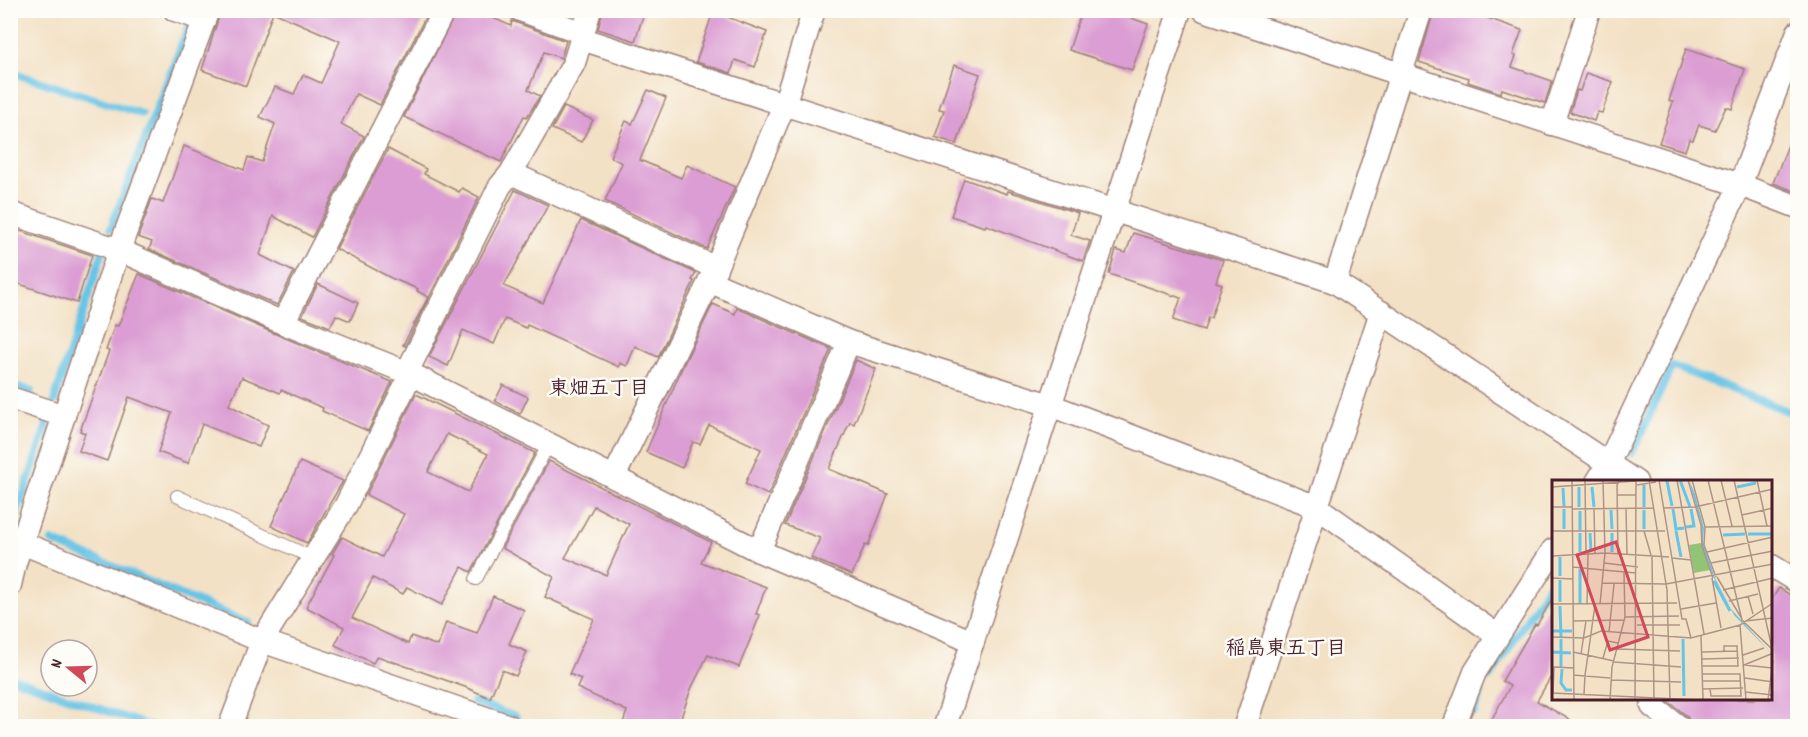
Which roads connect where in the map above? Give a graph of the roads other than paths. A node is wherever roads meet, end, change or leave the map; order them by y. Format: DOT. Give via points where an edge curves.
graph roads {
  1 [pos="175,10"];
  2 [pos="444,10"];
  3 [pos="520,10"];
  4 [pos="590,10"];
  5 [pos="814,10"];
  6 [pos="1180,10"];
  7 [pos="1204,10"];
  8 [pos="1421,10"];
  9 [pos="1588,10"];
  10 [pos="206,15"];
  11 [pos="1797,32"];
  12 [pos="582,36"];
  13 [pos="1400,74"];
  14 [pos="784,105"];
  15 [pos="1552,124"];
  16 [pos="511,172"];
  17 [pos="1740,185"];
  18 [pos="1797,207"];
  19 [pos="1114,212"];
  20 [pos="10,213"];
  21 [pos="120,250"];
  22 [pos="713,274"];
  23 [pos="1335,282"];
  24 [pos="1381,312"];
  25 [pos="283,323"];
  26 [pos="849,342"];
  27 [pos="409,373"];
  28 [pos="10,398"];
  29 [pos="1050,405"];
  30 [pos="64,416"];
  31 [pos="549,444"];
  32 [pos="1602,473"];
  33 [pos="614,477"];
  34 [pos="1628,480"];
  35 [pos="177,496"];
  36 [pos="1317,507"];
  37 [pos="759,551"];
  38 [pos="1552,552"];
  39 [pos="313,558"];
  40 [pos="15,563"];
  41 [pos="1772,566"];
  42 [pos="476,579"];
  43 [pos="1797,582"];
  44 [pos="1498,636"];
  45 [pos="262,641"];
  46 [pos="973,642"];
  47 [pos="1654,701"];
  48 [pos="951,725"];
  49 [pos="230,726"];
  50 [pos="509,726"];
  51 [pos="1245,726"];
  52 [pos="1454,726"];
  53 [pos="1678,726"];
  1 -- 10 [label="street"];
  2 -- 25 [label="street"];
  3 -- 12 [label="street"];
  4 -- 12 [label="street"];
  5 -- 14 [label="street"];
  6 -- 19 [label="street"];
  7 -- 13 [label="street"];
  8 -- 13 [label="street"];
  9 -- 15 [label="street"];
  10 -- 21 [label="street"];
  11 -- 17 [label="street"];
  12 -- 14 [label="street"];
  12 -- 16 [label="street" via="574,63"];
  13 -- 15 [label="street"];
  13 -- 23 [label="street"];
  14 -- 19 [label="street"];
  14 -- 22 [label="street"];
  15 -- 17 [label="street"];
  16 -- 22 [label="street"];
  16 -- 27 [label="street" via="500,186"];
  17 -- 18 [label="street"];
  17 -- 32 [label="street"];
  19 -- 23 [label="street"];
  19 -- 29 [label="street"];
  20 -- 21 [label="street"];
  21 -- 25 [label="street"];
  21 -- 30 [label="street"];
  22 -- 26 [label="street"];
  22 -- 33 [label="street"];
  23 -- 24 [label="street"];
  24 -- 32 [label="street"];
  24 -- 36 [label="street"];
  25 -- 27 [label="street"];
  26 -- 29 [label="street"];
  26 -- 37 [label="street"];
  27 -- 31 [label="street"];
  27 -- 39 [label="street" via="346,505"];
  28 -- 30 [label="street"];
  29 -- 36 [label="street"];
  29 -- 46 [label="street"];
  30 -- 40 [label="street"];
  31 -- 33 [label="street"];
  31 -- 42 [label="lane"];
  32 -- 34 [label="street"];
  33 -- 37 [label="street"];
  35 -- 39 [label="lane"];
  36 -- 44 [label="street"];
  36 -- 51 [label="street"];
  37 -- 46 [label="street"];
  38 -- 44 [label="street"];
  39 -- 45 [label="street"];
  40 -- 45 [label="street"];
  41 -- 43 [label="street"];
  44 -- 52 [label="street" via="1475,672"];
  45 -- 49 [label="street"];
  45 -- 50 [label="street"];
  46 -- 48 [label="street"];
  47 -- 53 [label="street" via="1652,706"];
}
